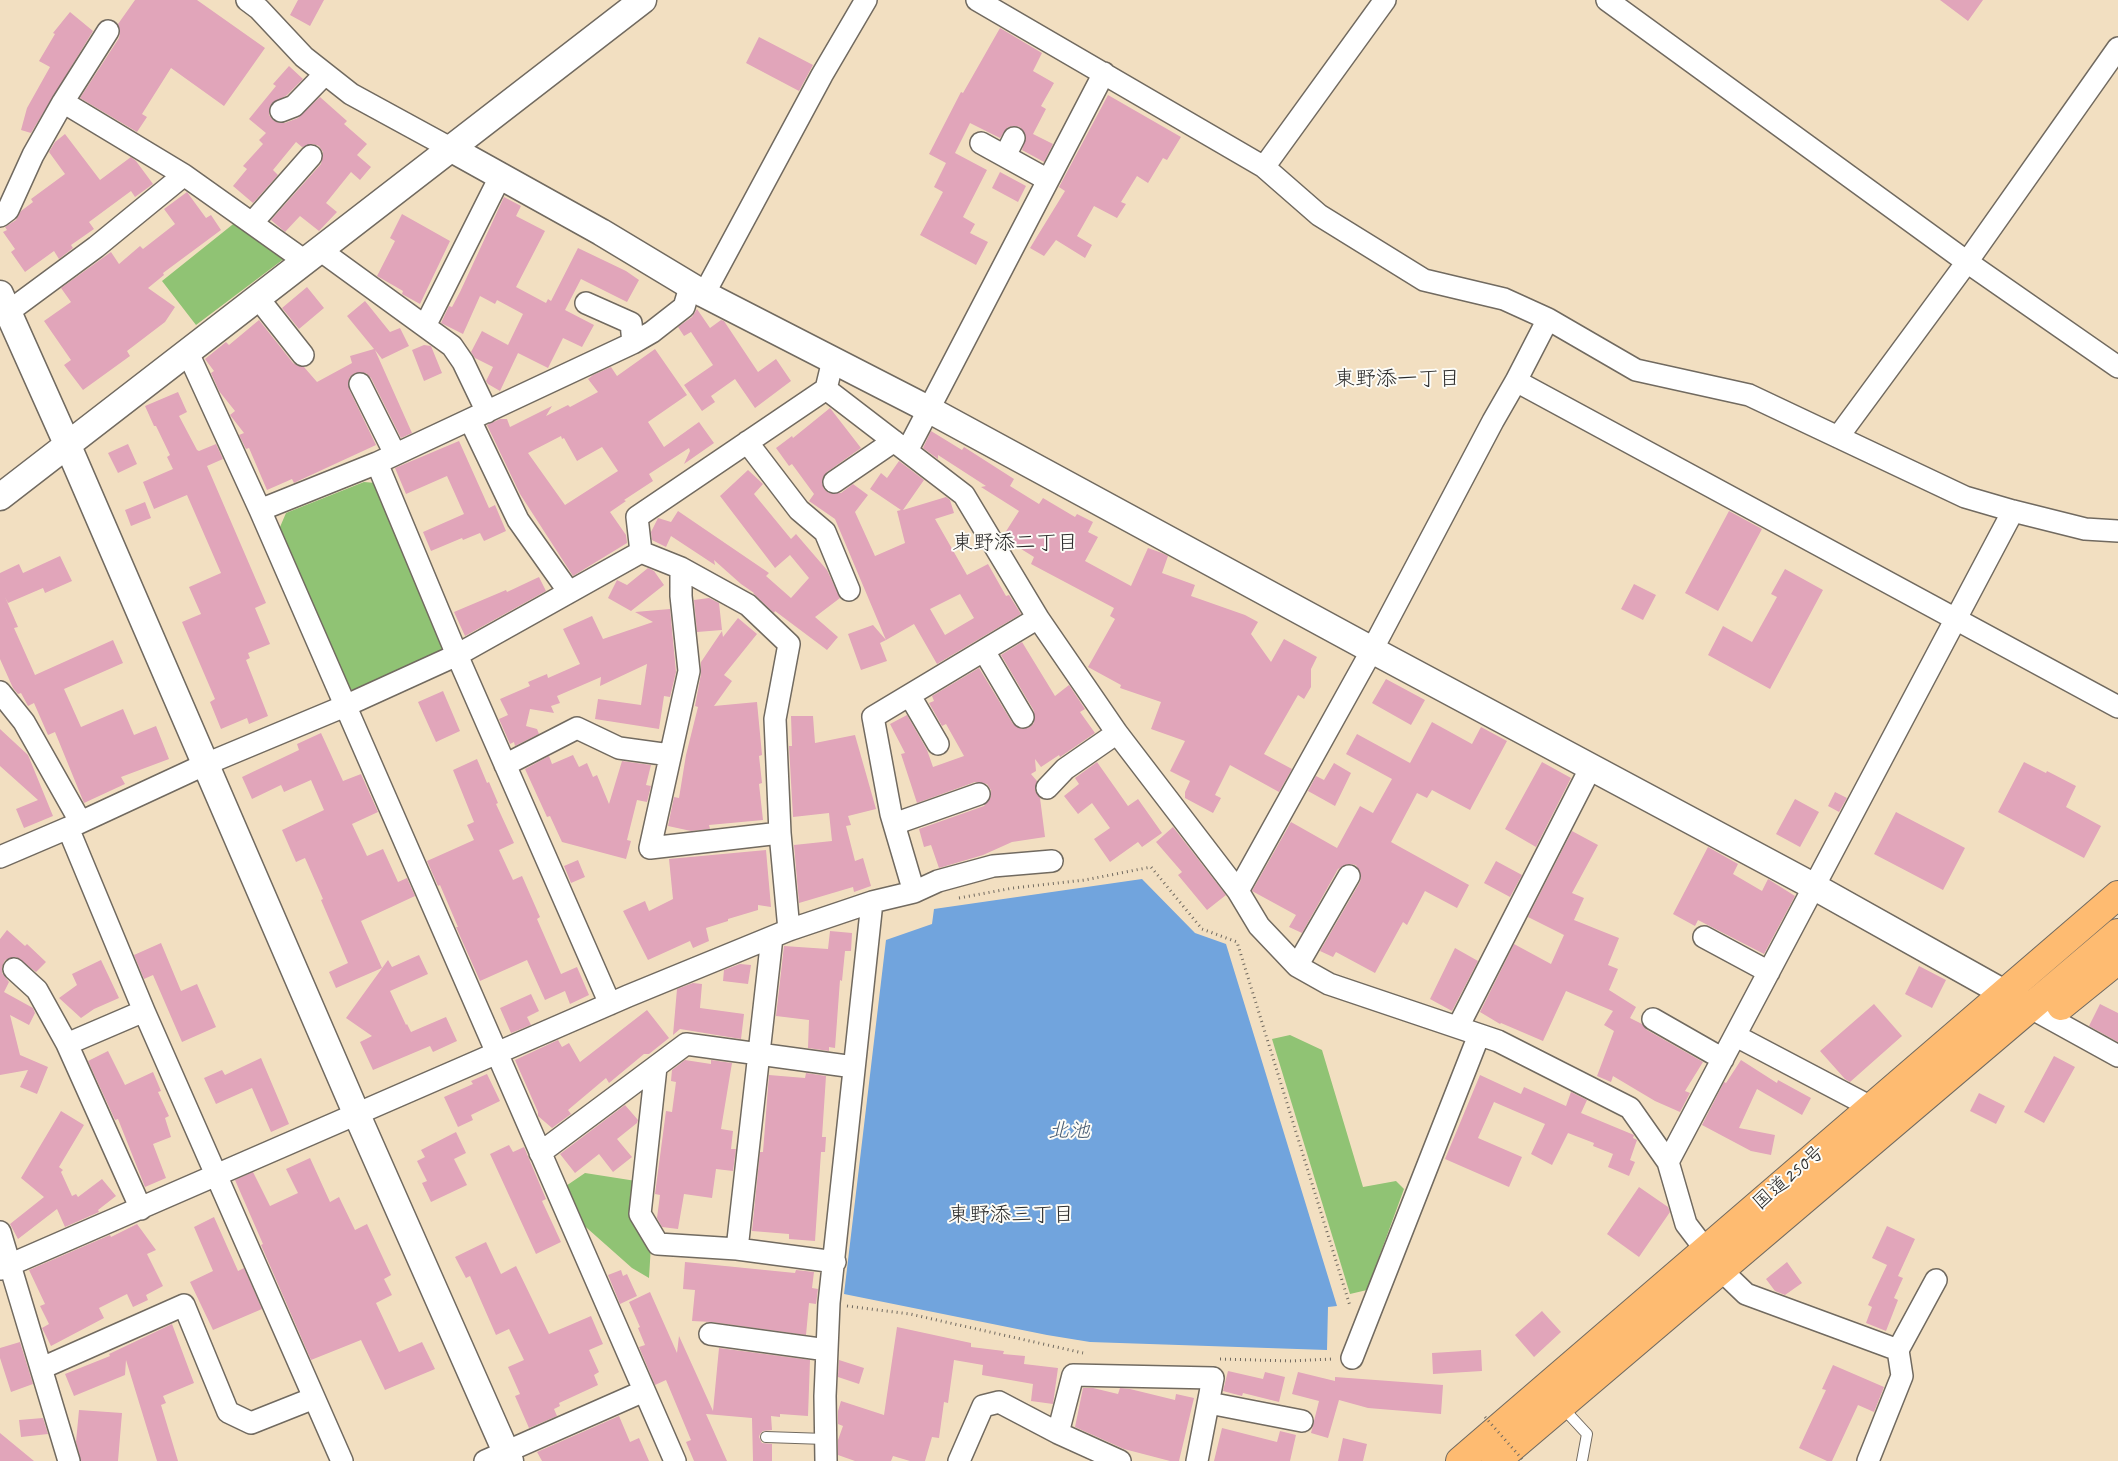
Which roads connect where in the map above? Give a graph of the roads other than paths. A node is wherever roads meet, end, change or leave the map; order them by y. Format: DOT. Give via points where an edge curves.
graph roads {
  1 [pos="247,0"];
  2 [pos="643,0"];
  3 [pos="866,0"];
  4 [pos="977,0"];
  5 [pos="1385,0"];
  6 [pos="1607,0"];
  7 [pos="108,31"];
  8 [pos="2118,48"];
  9 [pos="1104,73"];
  10 [pos="325,74"];
  11 [pos="63,102"];
  12 [pos="281,112"];
  13 [pos="981,143"];
  14 [pos="450,148"];
  15 [pos="311,156"];
  16 [pos="1264,167"];
  17 [pos="184,175"];
  18 [pos="501,175"];
  19 [pos="1048,180"];
  20 [pos="0,216"];
  21 [pos="252,223"];
  22 [pos="313,256"];
  23 [pos="1966,262"];
  24 [pos="698,289"];
  25 [pos="258,298"];
  26 [pos="586,302"];
  27 [pos="4,303"];
  28 [pos="1548,319"];
  29 [pos="425,326"];
  30 [pos="633,343"];
  31 [pos="188,353"];
  32 [pos="303,355"];
  33 [pos="833,360"];
  34 [pos="2118,367"];
  35 [pos="1516,382"];
  36 [pos="360,384"];
  37 [pos="826,389"];
  38 [pos="928,408"];
  39 [pos="478,416"];
  40 [pos="1838,437"];
  41 [pos="747,442"];
  42 [pos="68,446"];
  43 [pos="901,446"];
  44 [pos="386,458"];
  45 [pos="834,482"];
  46 [pos="0,497"];
  47 [pos="260,510"];
  48 [pos="2013,511"];
  49 [pos="2118,531"];
  50 [pos="641,552"];
  51 [pos="681,568"];
  52 [pos="849,590"];
  53 [pos="569,592"];
  54 [pos="1038,618"];
  55 [pos="1956,618"];
  56 [pos="1372,650"];
  57 [pos="984,651"];
  58 [pos="457,654"];
  59 [pos="0,692"];
  60 [pos="910,696"];
  61 [pos="345,706"];
  62 [pos="2118,707"];
  63 [pos="1024,717"];
  64 [pos="1117,733"];
  65 [pos="938,744"];
  66 [pos="670,755"];
  67 [pos="206,764"];
  68 [pos="505,765"];
  69 [pos="1591,767"];
  70 [pos="1047,788"];
  71 [pos="980,794"];
  72 [pos="74,824"];
  73 [pos="894,824"];
  74 [pos="780,833"];
  75 [pos="0,857"];
  76 [pos="1052,861"];
  77 [pos="1349,876"];
  78 [pos="1813,886"];
  79 [pos="1238,891"];
  80 [pos="914,892"];
  81 [pos="2118,895"];
  82 [pos="872,902"];
  83 [pos="780,934"];
  84 [pos="2118,934"];
  85 [pos="1704,937"];
  86 [pos="2118,960"];
  87 [pos="1297,966"];
  88 [pos="14,969"];
  89 [pos="1768,972"];
  90 [pos="2002,993"];
  91 [pos="610,1004"];
  92 [pos="2032,1008"];
  93 [pos="144,1011"];
  94 [pos="1653,1019"];
  95 [pos="1458,1027"];
  96 [pos="1479,1034"];
  97 [pos="1736,1036"];
  98 [pos="67,1044"];
  99 [pos="496,1052"];
  100 [pos="758,1054"];
  101 [pos="2118,1056"];
  102 [pos="1723,1059"];
  103 [pos="656,1066"];
  104 [pos="854,1067"];
  105 [pos="1871,1107"];
  106 [pos="357,1115"];
  107 [pos="540,1153"];
  108 [pos="1668,1162"];
  109 [pos="217,1176"];
  110 [pos="141,1209"];
  111 [pos="0,1232"];
  112 [pos="737,1249"];
  113 [pos="1714,1260"];
  114 [pos="835,1262"];
  115 [pos="5,1267"];
  116 [pos="1936,1280"];
  117 [pos="710,1334"];
  118 [pos="827,1350"];
  119 [pos="1898,1350"];
  120 [pos="1352,1358"];
  121 [pos="42,1368"];
  122 [pos="644,1390"];
  123 [pos="314,1398"];
  124 [pos="1209,1402"];
  125 [pos="1561,1406"];
  126 [pos="1302,1421"];
  127 [pos="1058,1433"];
  128 [pos="766,1436"];
  129 [pos="825,1439"];
  130 [pos="62,1457"];
  131 [pos="500,1458"];
  132 [pos="342,1461"];
  133 [pos="675,1461"];
  134 [pos="826,1461"];
  135 [pos="959,1461"];
  136 [pos="1120,1461"];
  137 [pos="1197,1461"];
  138 [pos="1460,1461"];
  139 [pos="1496,1461"];
  140 [pos="1582,1461"];
  141 [pos="1868,1461"];
  1 -- 10 [label="street"];
  2 -- 14 [label="street"];
  3 -- 24 [label="street"];
  4 -- 9 [label="street"];
  5 -- 16 [label="street"];
  6 -- 23 [label="street"];
  7 -- 11 [label="street"];
  8 -- 23 [label="street"];
  9 -- 16 [label="street"];
  9 -- 19 [label="street"];
  10 -- 12 [label="street" via="294,106"];
  10 -- 14 [label="street" via="351,94"];
  11 -- 17 [label="street"];
  11 -- 20 [label="street" via="33,155 8,210"];
  13 -- 19 [label="street" via="1010,148"];
  14 -- 18 [label="street"];
  14 -- 22 [label="street"];
  15 -- 21 [label="street"];
  16 -- 28 [label="street" via="1318,215 1424,280 1504,299"];
  17 -- 21 [label="street"];
  17 -- 27 [label="street" via="96,247"];
  18 -- 24 [label="street"];
  18 -- 29 [label="street"];
  19 -- 38 [label="street"];
  21 -- 22 [label="street"];
  22 -- 25 [label="street"];
  22 -- 29 [label="street"];
  23 -- 34 [label="street"];
  23 -- 40 [label="street"];
  24 -- 30 [label="street" via="684,307"];
  24 -- 33 [label="street"];
  25 -- 31 [label="street"];
  25 -- 32 [label="street"];
  26 -- 30 [label="street" via="631,323"];
  27 -- 42 [label="street"];
  28 -- 35 [label="street"];
  28 -- 40 [label="street" via="1636,370 1749,395"];
  29 -- 39 [label="street" via="452,346 463,362"];
  30 -- 39 [label="street"];
  31 -- 42 [label="street"];
  31 -- 47 [label="street"];
  33 -- 37 [label="street"];
  33 -- 38 [label="street"];
  35 -- 55 [label="street"];
  35 -- 56 [label="street"];
  36 -- 44 [label="street"];
  37 -- 41 [label="street"];
  37 -- 43 [label="street"];
  38 -- 43 [label="street"];
  38 -- 56 [label="street"];
  39 -- 44 [label="street"];
  39 -- 53 [label="street" via="518,520"];
  40 -- 48 [label="street" via="1965,497"];
  41 -- 50 [label="street" via="637,517"];
  41 -- 52 [label="street" via="799,510 825,532"];
  42 -- 46 [label="street"];
  42 -- 67 [label="street"];
  43 -- 45 [label="street"];
  43 -- 54 [label="street" via="964,495"];
  44 -- 47 [label="street"];
  44 -- 58 [label="street"];
  47 -- 61 [label="street"];
  48 -- 49 [label="street" via="2085,529"];
  48 -- 55 [label="street"];
  50 -- 51 [label="street"];
  50 -- 53 [label="street"];
  51 -- 66 [label="street" via="689,671"];
  51 -- 74 [label="street" via="748,605 789,644 775,719"];
  53 -- 58 [label="street"];
  54 -- 57 [label="street"];
  54 -- 64 [label="street"];
  55 -- 62 [label="street"];
  55 -- 78 [label="street"];
  56 -- 69 [label="street"];
  56 -- 79 [label="street"];
  57 -- 60 [label="street"];
  57 -- 63 [label="street"];
  58 -- 61 [label="street"];
  58 -- 68 [label="street"];
  59 -- 72 [label="street" via="24,722"];
  60 -- 65 [label="street"];
  60 -- 73 [label="street" via="873,717"];
  61 -- 67 [label="street"];
  61 -- 99 [label="street"];
  64 -- 70 [label="street" via="1065,769"];
  64 -- 79 [label="street"];
  66 -- 68 [label="street" via="619,748 577,728"];
  66 -- 74 [label="street" via="650,848"];
  67 -- 72 [label="street"];
  67 -- 106 [label="street"];
  68 -- 91 [label="street"];
  69 -- 78 [label="street"];
  69 -- 95 [label="street"];
  71 -- 73 [label="street"];
  72 -- 75 [label="street"];
  72 -- 93 [label="street"];
  73 -- 80 [label="street"];
  74 -- 83 [label="street"];
  76 -- 80 [label="street" via="993,866 938,881"];
  77 -- 87 [label="street"];
  78 -- 89 [label="street"];
  78 -- 90 [label="street"];
  79 -- 87 [label="street" via="1259,926"];
  80 -- 82 [label="street"];
  81 -- 90 [label="highway, 国道250号"];
  82 -- 83 [label="street"];
  82 -- 104 [label="street"];
  83 -- 91 [label="street"];
  83 -- 100 [label="street"];
  84 -- 92 [label="highway, 国道250号"];
  85 -- 89 [label="street"];
  86 -- 92 [label="highway" via="2062,1006"];
  87 -- 95 [label="street" via="1329,984"];
  88 -- 98 [label="street" via="37,990"];
  89 -- 97 [label="street"];
  90 -- 92 [label="street"];
  90 -- 105 [label="highway, 国道250号"];
  91 -- 99 [label="street"];
  92 -- 101 [label="street"];
  92 -- 113 [label="highway, 国道250号"];
  93 -- 98 [label="street"];
  93 -- 109 [label="street"];
  94 -- 102 [label="street"];
  95 -- 96 [label="street"];
  96 -- 108 [label="street" via="1630,1108"];
  96 -- 120 [label="street"];
  97 -- 102 [label="street"];
  97 -- 105 [label="street"];
  98 -- 110 [label="street"];
  99 -- 106 [label="street"];
  99 -- 107 [label="street"];
  100 -- 103 [label="street" via="686,1044"];
  100 -- 104 [label="street"];
  100 -- 112 [label="street"];
  102 -- 108 [label="street"];
  103 -- 107 [label="street"];
  103 -- 112 [label="street" via="640,1214 658,1244"];
  104 -- 114 [label="street"];
  105 -- 113 [label="highway, 国道250号"];
  106 -- 109 [label="street"];
  106 -- 131 [label="street"];
  107 -- 122 [label="street"];
  108 -- 113 [label="street" via="1686,1224"];
  109 -- 110 [label="street"];
  109 -- 123 [label="street"];
  110 -- 115 [label="street"];
  111 -- 115 [label="street"];
  112 -- 114 [label="street"];
  113 -- 119 [label="street" via="1746,1294"];
  113 -- 125 [label="highway, 国道250号"];
  113 -- 138 [label="highway, 国道250号"];
  114 -- 118 [label="street"];
  115 -- 121 [label="street"];
  116 -- 119 [label="street"];
  117 -- 118 [label="street"];
  118 -- 129 [label="street"];
  119 -- 141 [label="street" via="1902,1376"];
  121 -- 123 [label="street" via="184,1305 228,1412 251,1423"];
  121 -- 130 [label="street"];
  122 -- 131 [label="street"];
  122 -- 133 [label="street"];
  123 -- 132 [label="street"];
  124 -- 126 [label="street"];
  124 -- 127 [label="street" via="1214,1378 1073,1375"];
  124 -- 137 [label="street"];
  125 -- 139 [label="highway, 国道250号"];
  125 -- 140 [label="lane" via="1587,1434"];
  127 -- 135 [label="street" via="999,1402 983,1406"];
  127 -- 136 [label="street"];
  128 -- 129 [label="lane"];
  129 -- 134 [label="street"];
}
